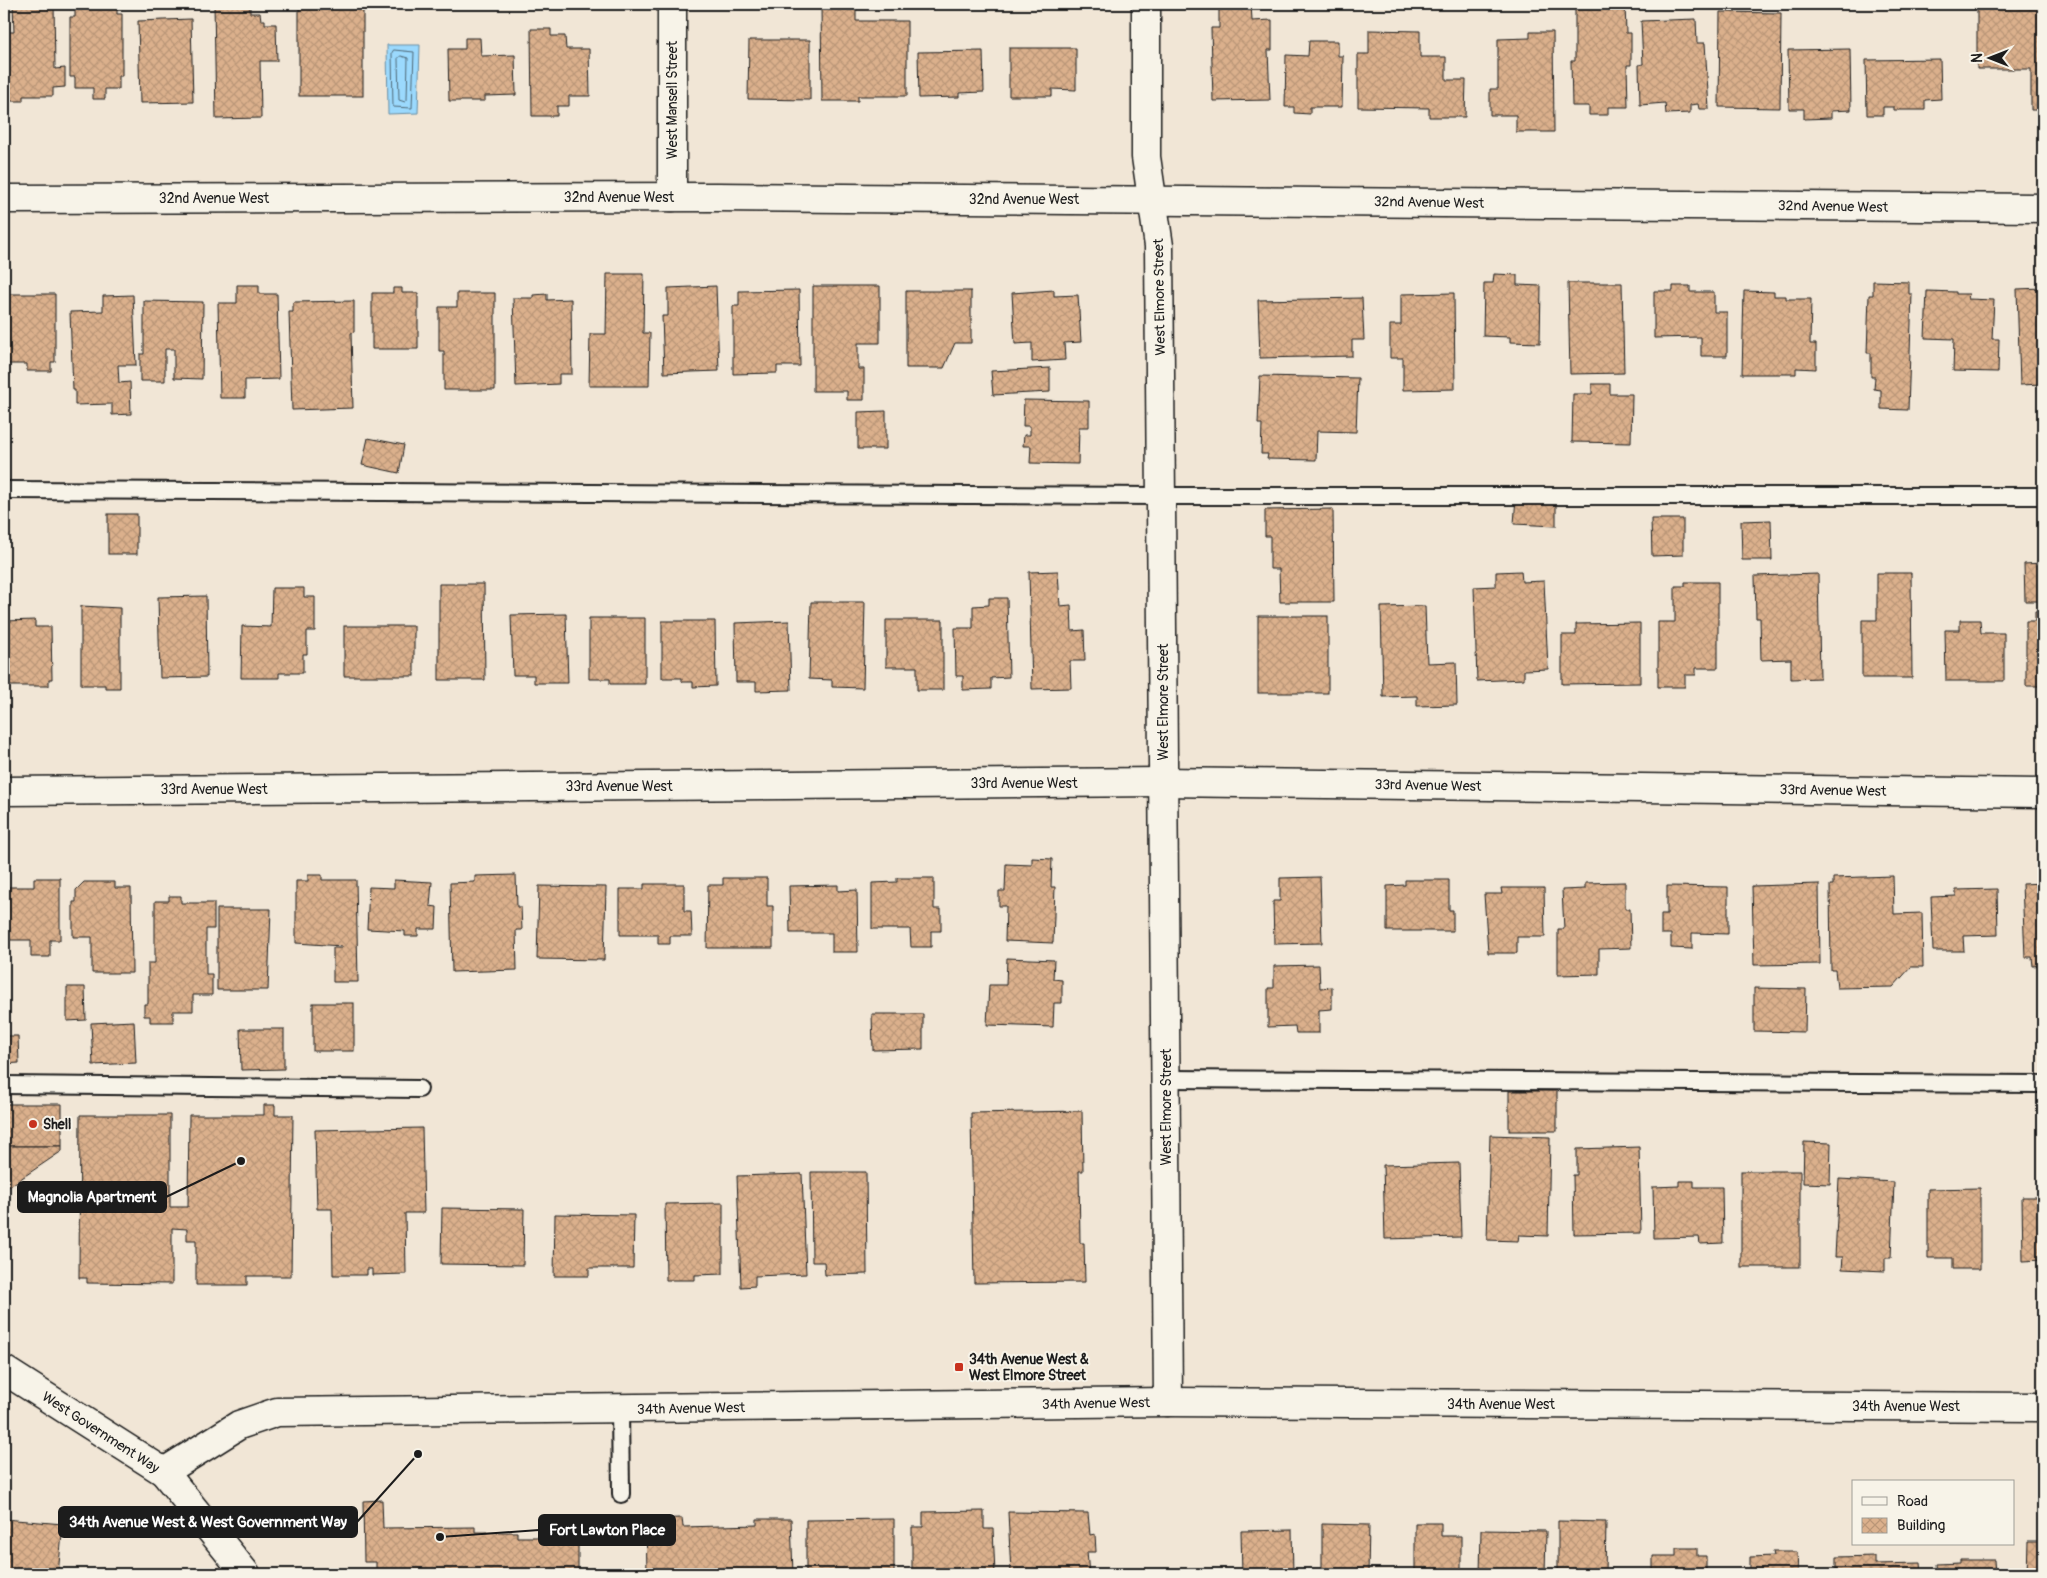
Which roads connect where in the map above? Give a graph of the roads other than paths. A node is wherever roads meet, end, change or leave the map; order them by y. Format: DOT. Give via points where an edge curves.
graph roads {
  1 [pos="672,4"];
  2 [pos="1146,4"];
  3 [pos="672,197"];
  4 [pos="4,199"];
  5 [pos="1152,200"];
  6 [pos="2043,208"];
  7 [pos="4,490"];
  8 [pos="1161,496"];
  9 [pos="2043,496"];
  10 [pos="1163,782"];
  11 [pos="4,790"];
  12 [pos="2043,793"];
  13 [pos="1166,1079"];
  14 [pos="2043,1084"];
  15 [pos="4,1085"];
  16 [pos="419,1089"];
  17 [pos="4,1370"];
  18 [pos="1168,1402"];
  19 [pos="2043,1407"];
  20 [pos="620,1408"];
  21 [pos="164,1472"];
  22 [pos="621,1494"];
  23 [pos="246,1574"];
  1 -- 3 [label="street, West Mansell Street"];
  2 -- 5 [label="street, West Elmore Street" via="1146,157"];
  3 -- 4 [label="street, 32nd Avenue West"];
  3 -- 5 [label="street, 32nd Avenue West"];
  5 -- 6 [label="street, 32nd Avenue West"];
  5 -- 8 [label="street, West Elmore Street" via="1159,246"];
  7 -- 8 [label="lane"];
  8 -- 9 [label="lane"];
  8 -- 10 [label="street, West Elmore Street"];
  10 -- 11 [label="street, 33rd Avenue West"];
  10 -- 12 [label="street, 33rd Avenue West"];
  10 -- 13 [label="street, West Elmore Street"];
  13 -- 14 [label="lane"];
  13 -- 18 [label="street, West Elmore Street"];
  15 -- 16 [label="lane"];
  17 -- 21 [label="street, West Government Way"];
  18 -- 19 [label="street, 34th Avenue West"];
  18 -- 20 [label="street, 34th Avenue West"];
  20 -- 21 [label="street, 34th Avenue West" via="277,1412 239,1424"];
  20 -- 22 [label="lane"];
  21 -- 23 [label="street, West Government Way"];
}
